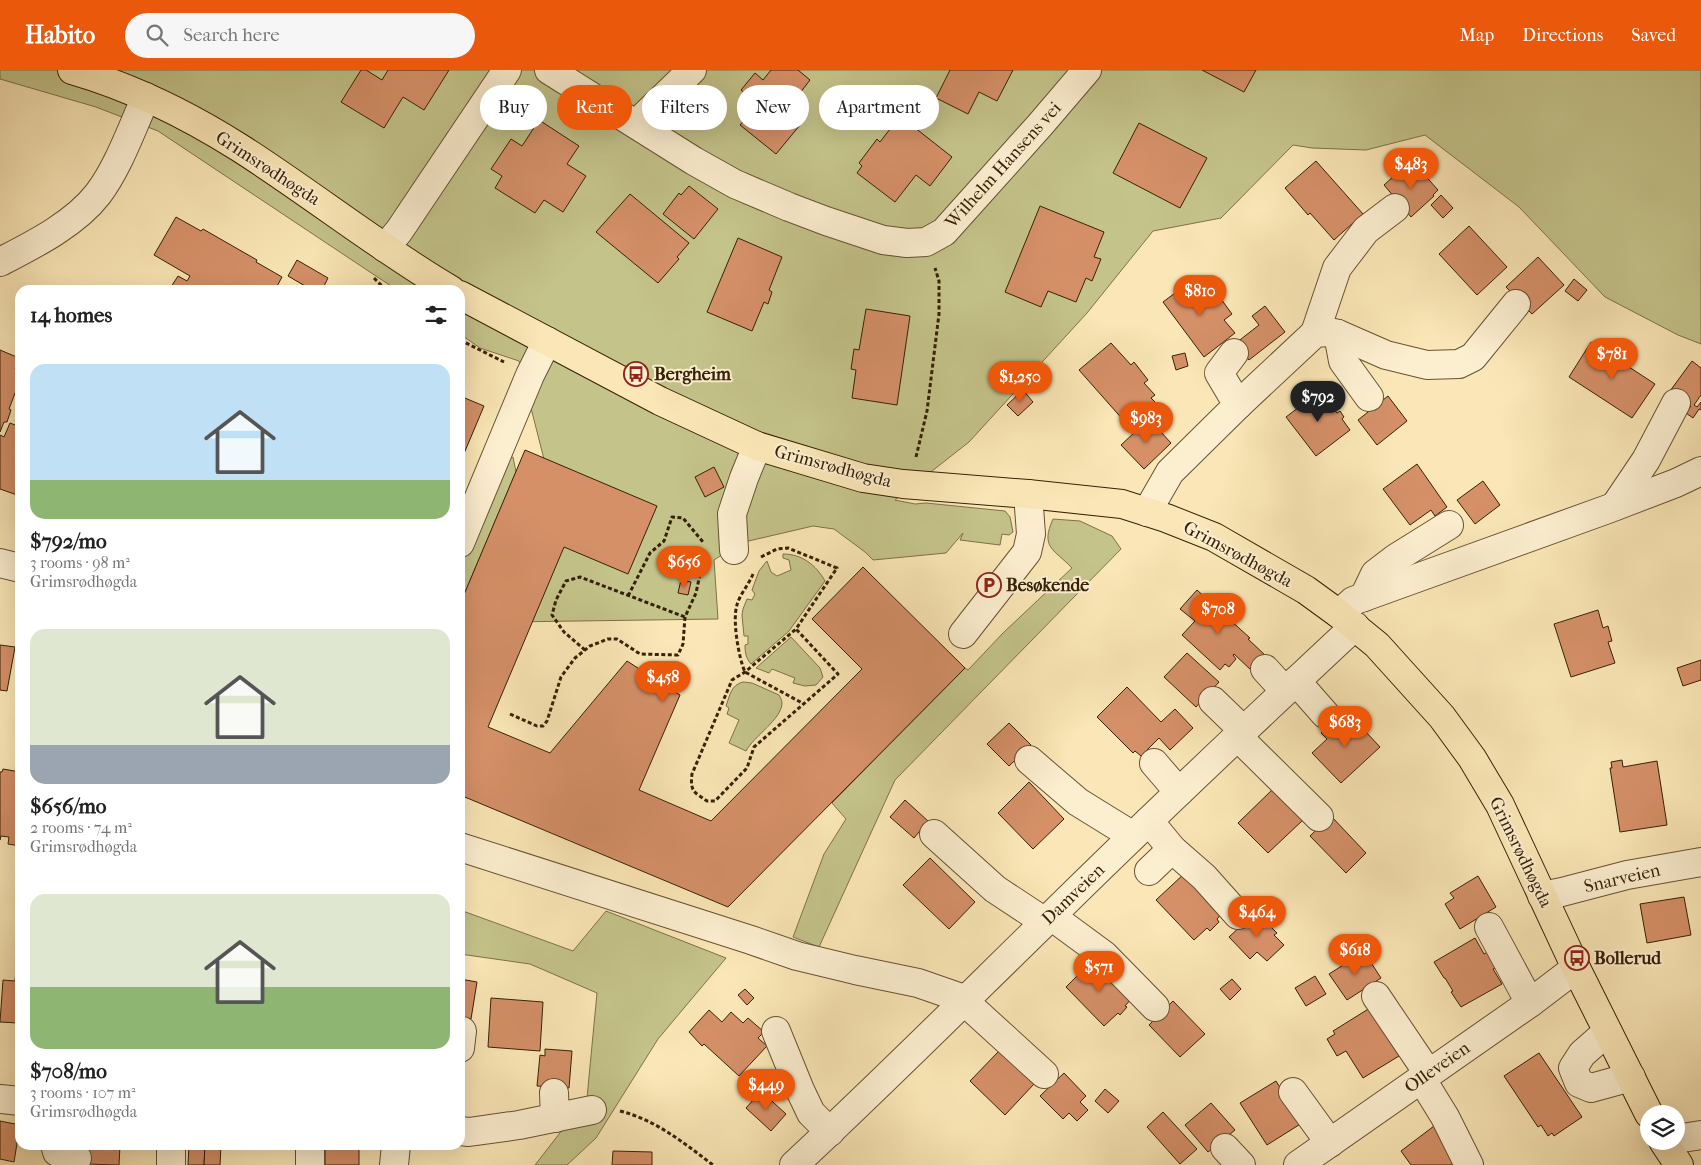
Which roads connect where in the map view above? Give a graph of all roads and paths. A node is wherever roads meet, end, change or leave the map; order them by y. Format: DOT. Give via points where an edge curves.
graph roads {
  1 [pos="72,70"];
  2 [pos="507,70"];
  3 [pos="549,70"];
  4 [pos="692,70"];
  5 [pos="1087,70"];
  6 [pos="146,98"];
  7 [pos="636,124"];
  8 [pos="1395,208"];
  9 [pos="926,242"];
  10 [pos="385,248"];
  11 [pos="0,262"];
  12 [pos="370,274"];
  13 [pos="381,285"];
  14 [pos="444,285"];
  15 [pos="465,298"];
  16 [pos="1516,304"];
  17 [pos="1327,333"];
  18 [pos="547,341"];
  19 [pos="465,342"];
  20 [pos="1234,353"];
  21 [pos="530,375"];
  22 [pos="1369,397"];
  23 [pos="1676,403"];
  24 [pos="1238,405"];
  25 [pos="757,446"];
  26 [pos="914,465"];
  27 [pos="1701,471"];
  28 [pos="1028,494"];
  29 [pos="1615,506"];
  30 [pos="1147,512"];
  31 [pos="1449,525"];
  32 [pos="465,531"];
  33 [pos="706,544"];
  34 [pos="734,550"];
  35 [pos="704,554"];
  36 [pos="760,558"];
  37 [pos="0,564"];
  38 [pos="15,567"];
  39 [pos="756,567"];
  40 [pos="628,596"];
  41 [pos="1364,597"];
  42 [pos="685,617"];
  43 [pos="1347,620"];
  44 [pos="796,629"];
  45 [pos="963,634"];
  46 [pos="584,650"];
  47 [pos="1265,668"];
  48 [pos="745,672"];
  49 [pos="1291,686"];
  50 [pos="1213,700"];
  51 [pos="804,704"];
  52 [pos="510,714"];
  53 [pos="1325,714"];
  54 [pos="1240,733"];
  55 [pos="1029,760"];
  56 [pos="1154,763"];
  57 [pos="1179,792"];
  58 [pos="1319,817"];
  59 [pos="1141,829"];
  60 [pos="934,834"];
  61 [pos="465,849"];
  62 [pos="1172,849"];
  63 [pos="1701,862"];
  64 [pos="1149,871"];
  65 [pos="1542,896"];
  66 [pos="1238,915"];
  67 [pos="1048,919"];
  68 [pos="1489,927"];
  69 [pos="1576,968"];
  70 [pos="1376,996"];
  71 [pos="966,1001"];
  72 [pos="1530,1003"];
  73 [pos="1155,1007"];
  74 [pos="776,1031"];
  75 [pos="1607,1032"];
  76 [pos="1044,1074"];
  77 [pos="1424,1076"];
  78 [pos="1631,1077"];
  79 [pos="1293,1092"];
  80 [pos="0,1099"];
  81 [pos="15,1100"];
  82 [pos="1645,1105"];
  83 [pos="592,1110"];
  84 [pos="465,1132"];
  85 [pos="830,1132"];
  86 [pos="1701,1135"];
  87 [pos="1685,1138"];
  88 [pos="1330,1142"];
  89 [pos="171,1150"];
  90 [pos="310,1150"];
  91 [pos="396,1150"];
  92 [pos="1669,1150"];
  93 [pos="807,1161"];
  94 [pos="1306,1163"];
  95 [pos="170,1165"];
  96 [pos="310,1165"];
  97 [pos="394,1165"];
  98 [pos="713,1165"];
  99 [pos="1469,1165"];
  100 [pos="1679,1165"];
  1 -- 6 [label="main road, Grimsrødhøgda"];
  2 -- 10 [label="street"];
  3 -- 7 [label="street"];
  4 -- 7 [label="street"];
  5 -- 9 [label="street, Wilhelm Hansens vei" via="957,219 944,232"];
  6 -- 10 [label="main road, Grimsrødhøgda" via="193,120 239,148"];
  6 -- 11 [label="street" via="98,195 51,234"];
  7 -- 9 [label="street" via="735,184 789,207 883,240"];
  8 -- 17 [label="street" via="1366,230 1337,268"];
  9 -- 26 [label="path" via="940,281 939,314 927,410"];
  10 -- 14 [label="main road, Grimsrødhøgda"];
  12 -- 13 [label="path"];
  15 -- 18 [label="main road, Grimsrødhøgda"];
  16 -- 17 [label="street" via="1473,357 1459,364 1427,365 1386,355"];
  17 -- 22 [label="street"];
  17 -- 24 [label="street"];
  18 -- 21 [label="street"];
  18 -- 25 [label="main road, Grimsrødhøgda" via="660,401"];
  19 -- 21 [label="path"];
  20 -- 24 [label="street" via="1219,373"];
  21 -- 32 [label="street"];
  23 -- 29 [label="street" via="1646,460"];
  24 -- 30 [label="street" via="1170,472"];
  25 -- 28 [label="main road, Grimsrødhøgda" via="863,478 945,489"];
  25 -- 34 [label="street" via="732,514"];
  27 -- 29 [label="street, Damveien"];
  28 -- 30 [label="main road, Grimsrødhøgda" via="1122,504"];
  28 -- 45 [label="street" via="1031,534 1027,552"];
  29 -- 41 [label="street, Damveien"];
  30 -- 43 [label="main road, Grimsrødhøgda" via="1214,537 1306,590"];
  31 -- 41 [label="street" via="1375,574"];
  33 -- 40 [label="path" via="683,518 672,517 664,541 650,552"];
  35 -- 42 [label="path" via="696,593"];
  36 -- 44 [label="path" via="777,549 788,548 837,568"];
  37 -- 38 [label="street"];
  39 -- 48 [label="path" via="736,606 736,634 740,662"];
  40 -- 42 [label="path"];
  40 -- 46 [label="path" via="580,577 566,581 552,615 564,632"];
  41 -- 43 [label="street, Damveien" via="1352,601"];
  42 -- 46 [label="path" via="683,644 678,655 640,654 617,639 608,638"];
  43 -- 49 [label="street, Damveien"];
  43 -- 65 [label="main road, Grimsrødhøgda" via="1377,646 1442,717 1472,758 1500,805"];
  44 -- 48 [label="path"];
  44 -- 51 [label="path" via="838,674"];
  46 -- 52 [label="path" via="561,677 543,726"];
  47 -- 49 [label="street"];
  48 -- 51 [label="path"];
  48 -- 51 [label="path" via="732,680 692,774 690,786 693,792 707,801 715,800 747,768 754,747"];
  49 -- 53 [label="street"];
  49 -- 54 [label="street, Damveien"];
  50 -- 54 [label="street"];
  54 -- 57 [label="street, Damveien"];
  54 -- 58 [label="street"];
  55 -- 59 [label="street" via="1078,802"];
  56 -- 57 [label="street"];
  57 -- 59 [label="street, Damveien"];
  59 -- 62 [label="street"];
  59 -- 67 [label="street, Damveien"];
  60 -- 67 [label="street" via="995,889"];
  61 -- 71 [label="street" via="797,956 918,983"];
  62 -- 64 [label="street"];
  62 -- 66 [label="street" via="1204,877"];
  63 -- 65 [label="street, Snarveien" via="1627,875"];
  65 -- 69 [label="main road, Grimsrødhøgda"];
  67 -- 71 [label="street, Damveien"];
  67 -- 73 [label="street" via="1104,955"];
  68 -- 72 [label="street"];
  69 -- 72 [label="street, Olleveien"];
  69 -- 75 [label="main road, Grimsrødhøgda"];
  70 -- 77 [label="street"];
  71 -- 76 [label="street"];
  71 -- 85 [label="street, Damveien"];
  72 -- 77 [label="street, Olleveien"];
  74 -- 85 [label="street" via="811,1113"];
  75 -- 78 [label="main road, Grimsrødhøgda"];
  75 -- 78 [label="street" via="1582,1054 1573,1068 1579,1083 1591,1088"];
  77 -- 88 [label="street, Olleveien"];
  77 -- 99 [label="street"];
  78 -- 82 [label="main road, Grimsrødhøgda"];
  79 -- 88 [label="street"];
  80 -- 81 [label="street"];
  83 -- 84 [label="street" via="554,1106 520,1126"];
  83 -- 98 [label="path" via="621,1111 649,1121 668,1131"];
  85 -- 93 [label="street, Damveien"];
  86 -- 87 [label="street"];
  88 -- 94 [label="street, Olleveien"];
  89 -- 95 [label="street"];
  90 -- 96 [label="street"];
  91 -- 97 [label="street"];
  92 -- 100 [label="main road"];
}
